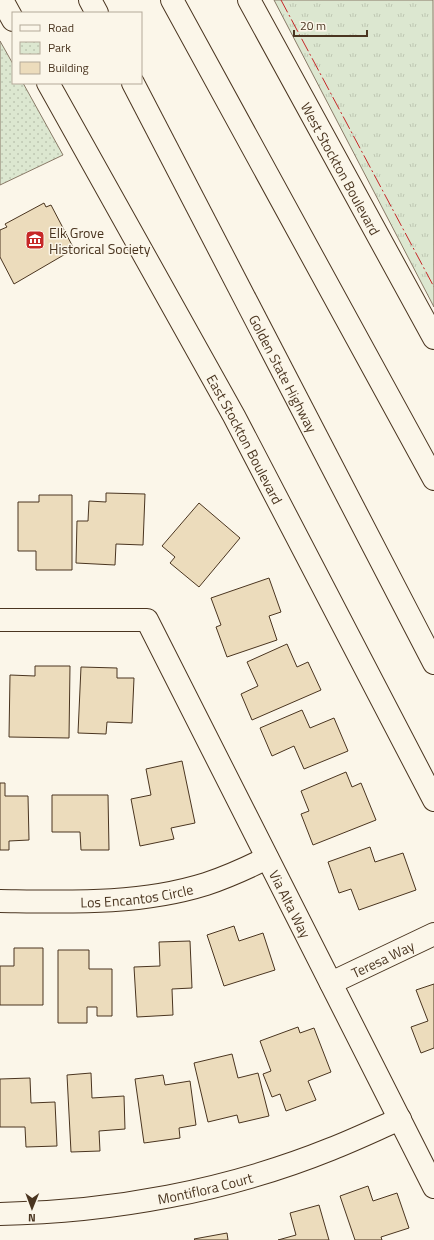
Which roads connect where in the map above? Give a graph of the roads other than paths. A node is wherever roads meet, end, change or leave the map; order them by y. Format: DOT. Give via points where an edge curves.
graph roads {
  1 [pos="2,0"];
  2 [pos="90,0"];
  3 [pos="172,0"];
  4 [pos="249,0"];
  5 [pos="96,12"];
  6 [pos="12,18"];
  7 [pos="49,84"];
  8 [pos="134,84"];
  9 [pos="434,338"];
  10 [pos="434,479"];
  11 [pos="0,620"];
  12 [pos="434,663"];
  13 [pos="434,800"];
  14 [pos="268,858"];
  15 [pos="0,901"];
  16 [pos="434,934"];
  17 [pos="331,983"];
  18 [pos="400,1119"];
  19 [pos="434,1187"];
  20 [pos="0,1214"];
  1 -- 6 [label="main road"];
  2 -- 5 [label="main road"];
  3 -- 10 [label="main road"];
  4 -- 9 [label="main road, West Stockton Boulevard"];
  7 -- 13 [label="main road, East Stockton Boulevard" via="234,416"];
  8 -- 12 [label="main road, Golden State Highway"];
  11 -- 14 [label="main road, Via Alta Way" via="147,620"];
  14 -- 15 [label="main road, Los Encantos Circle" via="240,872 205,884 137,898 80,902"];
  14 -- 17 [label="main road, Via Alta Way"];
  16 -- 17 [label="main road, Teresa Way"];
  17 -- 18 [label="main road, Via Alta Way"];
  18 -- 19 [label="main road, Via Alta Way"];
  18 -- 20 [label="main road, Montiflora Court" via="330,1150 200,1190 132,1203 64,1211"];
}
